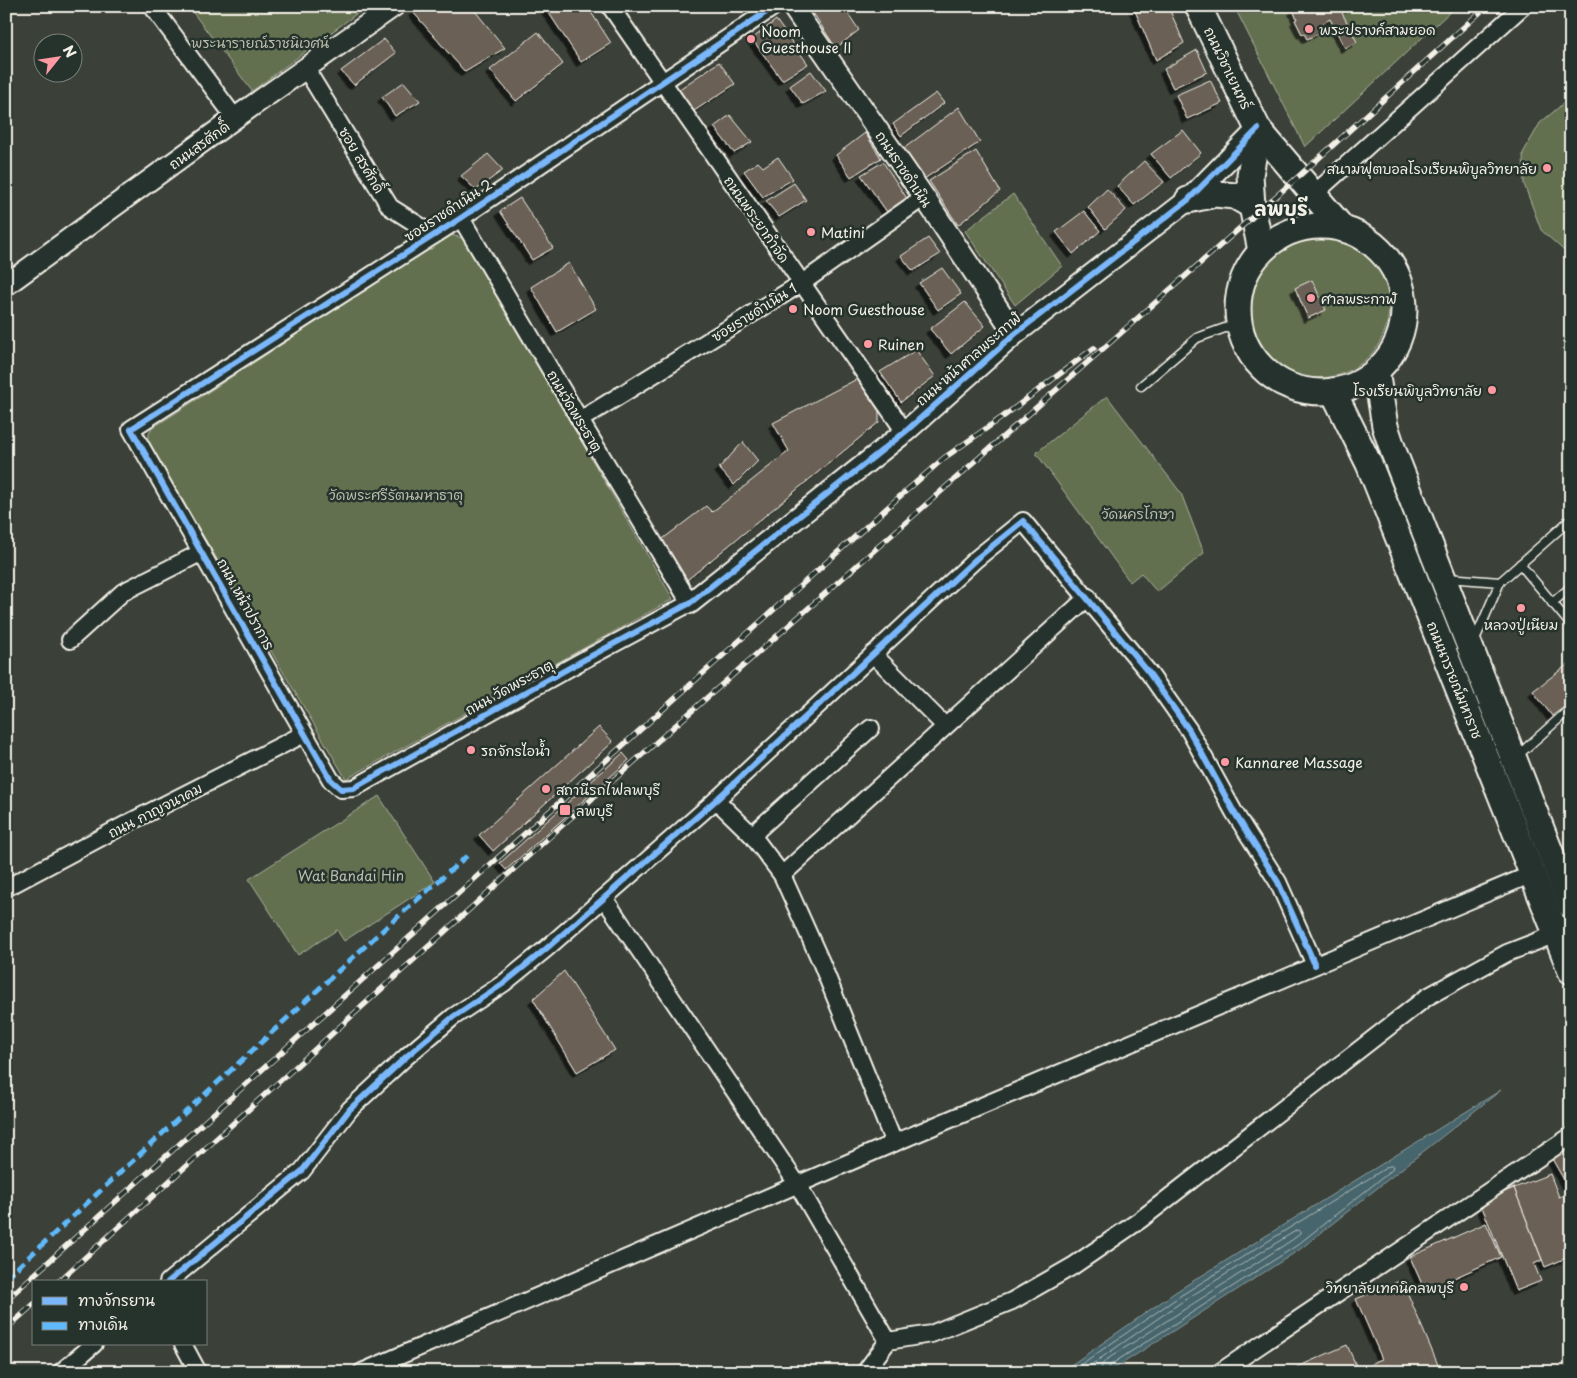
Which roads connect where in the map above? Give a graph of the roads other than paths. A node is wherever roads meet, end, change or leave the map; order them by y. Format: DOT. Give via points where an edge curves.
graph roads {
  1 [pos="152,6"];
  2 [pos="394,6"];
  3 [pos="610,6"];
  4 [pos="775,6"];
  5 [pos="792,6"];
  6 [pos="1198,6"];
  7 [pos="1523,6"];
  8 [pos="306,69"];
  9 [pos="662,81"];
  10 [pos="235,118"];
  11 [pos="1258,129"];
  12 [pos="1314,194"];
  13 [pos="924,197"];
  14 [pos="1188,200"];
  15 [pos="1252,206"];
  16 [pos="461,218"];
  17 [pos="1343,229"];
  18 [pos="434,235"];
  19 [pos="1261,251"];
  20 [pos="802,283"];
  21 [pos="6,285"];
  22 [pos="1239,323"];
  23 [pos="1015,334"];
  24 [pos="1376,371"];
  25 [pos="1141,386"];
  26 [pos="1333,391"];
  27 [pos="580,420"];
  28 [pos="131,429"];
  29 [pos="905,432"];
  30 [pos="1571,519"];
  31 [pos="202,552"];
  32 [pos="1520,564"];
  33 [pos="1443,577"];
  34 [pos="1500,582"];
  35 [pos="1571,587"];
  36 [pos="1088,597"];
  37 [pos="690,603"];
  38 [pos="1552,603"];
  39 [pos="1571,625"];
  40 [pos="70,640"];
  41 [pos="1471,649"];
  42 [pos="873,654"];
  43 [pos="1571,708"];
  44 [pos="945,726"];
  45 [pos="872,728"];
  46 [pos="304,734"];
  47 [pos="1514,758"];
  48 [pos="341,789"];
  49 [pos="716,800"];
  50 [pos="752,836"];
  51 [pos="1532,874"];
  52 [pos="782,875"];
  53 [pos="6,888"];
  54 [pos="604,898"];
  55 [pos="1571,906"];
  56 [pos="1556,934"];
  57 [pos="1315,965"];
  58 [pos="1571,971"];
  59 [pos="1571,1136"];
  60 [pos="894,1143"];
  61 [pos="798,1185"];
  62 [pos="170,1280"];
  63 [pos="888,1341"];
  64 [pos="92,1346"];
  65 [pos="184,1346"];
  66 [pos="61,1372"];
  67 [pos="198,1372"];
  68 [pos="362,1372"];
  69 [pos="865,1372"];
  70 [pos="1220,1372"];
  1 -- 10 [label="street"];
  2 -- 8 [label="street, ถนนสรศักดิ์"];
  3 -- 9 [label="street, ถนนพระยากำจัด"];
  4 -- 9 [label="street, ซอยราชดำเนิน 2"];
  5 -- 13 [label="street, ถนนราชดำเนิน"];
  6 -- 11 [label="main road, ถนนวิชาเยนทร์"];
  7 -- 12 [label="street"];
  8 -- 10 [label="street, ถนนสรศักดิ์"];
  8 -- 18 [label="street, ซอย สรศักดิ์" via="390,207"];
  9 -- 16 [label="street, ซอยราชดำเนิน 2"];
  9 -- 20 [label="street, ถนนพระยากำจัด"];
  10 -- 21 [label="street, ถนนสรศักดิ์"];
  11 -- 12 [label="main road, ถนนวิชาเยนทร์"];
  11 -- 14 [label="street, ถนน หน้าศาลพระกาฬ"];
  11 -- 15 [label="main road" via="1250,175"];
  12 -- 17 [label="main road, ถนนวิชาเยนทร์"];
  13 -- 20 [label="street, ซอยราชดำเนิน 1"];
  13 -- 23 [label="street, ถนนราชดำเนิน"];
  14 -- 15 [label="main road" via="1215,194 1236,196"];
  14 -- 23 [label="street, ถนน หน้าศาลพระกาฬ"];
  15 -- 19 [label="main road"];
  16 -- 18 [label="street, ซอยราชดำเนิน 2"];
  16 -- 27 [label="street, ถนนวัดพระธาตุ"];
  17 -- 19 [label="main road" via="1299,228 1278,237"];
  17 -- 24 [label="main road" via="1363,238 1380,252 1394,270 1402,290 1404,312 1400,334 1391,354"];
  18 -- 28 [label="street, ซอยราชดำเนิน 2"];
  19 -- 22 [label="main road" via="1241,284"];
  20 -- 27 [label="street, ซอยราชดำเนิน 1"];
  20 -- 29 [label="street, ถนนพระยากำจัด"];
  22 -- 25 [label="lane" via="1197,338"];
  22 -- 26 [label="main road" via="1245,344 1272,376 1312,392"];
  23 -- 29 [label="street, ถนน หน้าศาลพระกาฬ"];
  24 -- 26 [label="main road" via="1349,388"];
  24 -- 33 [label="main road, ถนนนารายณ์มหาราช" via="1385,426"];
  26 -- 51 [label="main road, ถนนนารายณ์มหาราช" via="1369,464"];
  27 -- 37 [label="street, ถนนวัดพระธาตุ"];
  28 -- 31 [label="street, ถนน หน้าปราการ"];
  29 -- 37 [label="street, ถนน หน้าศาลพระกาฬ"];
  30 -- 32 [label="lane"];
  31 -- 40 [label="street" via="123,592"];
  31 -- 46 [label="street, ถนน หน้าปราการ"];
  32 -- 34 [label="lane"];
  32 -- 38 [label="lane"];
  33 -- 34 [label="lane"];
  33 -- 41 [label="main road, ถนนนารายณ์มหาราช"];
  34 -- 41 [label="lane"];
  35 -- 38 [label="lane"];
  36 -- 42 [label="street" via="1024,521 976,559"];
  36 -- 44 [label="street"];
  36 -- 57 [label="street" via="1149,673 1189,730 1234,812 1278,882"];
  37 -- 48 [label="street, ถนน วัดพระธาตุ" via="354,788"];
  38 -- 39 [label="lane"];
  41 -- 47 [label="main road, ถนนนารายณ์มหาราช"];
  42 -- 44 [label="street"];
  42 -- 49 [label="street"];
  43 -- 47 [label="lane"];
  44 -- 52 [label="street"];
  45 -- 50 [label="street"];
  46 -- 48 [label="street, ถนน หน้าปราการ" via="331,780"];
  46 -- 53 [label="street, ถนน กาญจนาคม"];
  47 -- 55 [label="main road, ถนนนารายณ์มหาราช"];
  49 -- 50 [label="street"];
  49 -- 54 [label="street"];
  50 -- 52 [label="street"];
  51 -- 56 [label="main road, ถนนนารายณ์มหาราช"];
  51 -- 57 [label="street"];
  52 -- 60 [label="street"];
  54 -- 61 [label="street"];
  54 -- 62 [label="street" via="504,983 453,1017 414,1051 350,1109 302,1170"];
  56 -- 58 [label="main road, ถนนนารายณ์มหาราช"];
  56 -- 63 [label="street" via="1507,953 1427,997 1140,1220 1073,1266 1012,1301 931,1334"];
  57 -- 60 [label="street"];
  59 -- 70 [label="street"];
  60 -- 61 [label="street"];
  61 -- 63 [label="street"];
  61 -- 68 [label="street"];
  63 -- 69 [label="street"];
  64 -- 66 [label="street"];
  65 -- 67 [label="street"];
}
